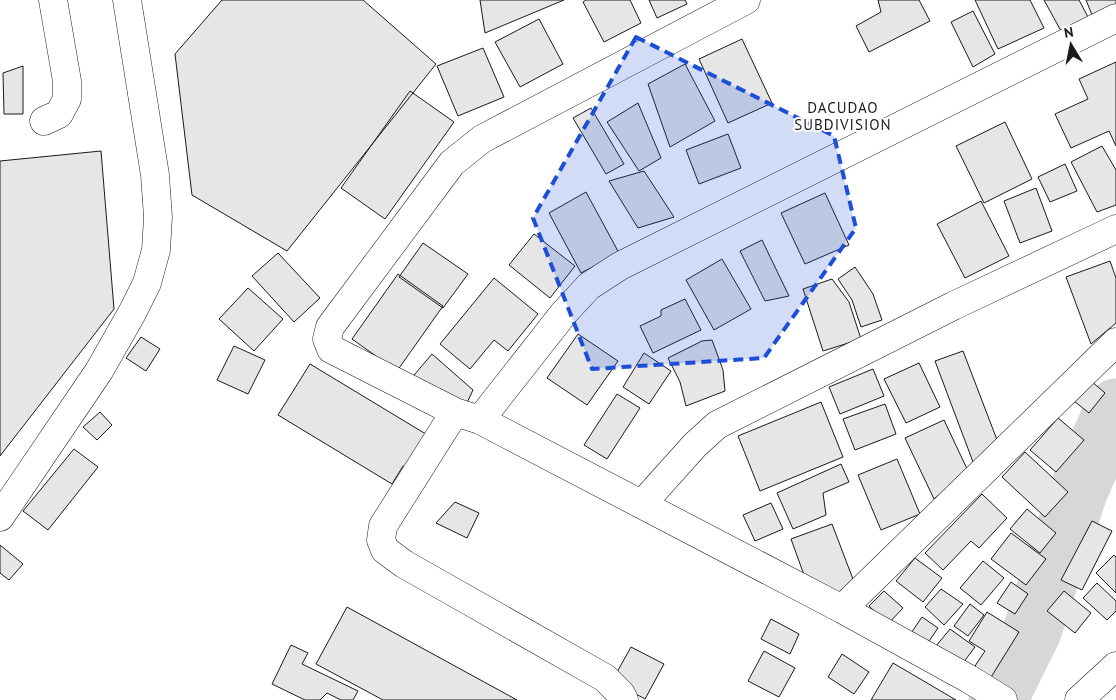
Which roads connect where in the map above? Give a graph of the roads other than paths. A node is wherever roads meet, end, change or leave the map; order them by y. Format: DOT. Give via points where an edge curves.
graph roads {
  1 [pos="53,0"];
  2 [pos="127,0"];
  3 [pos="746,0"];
  4 [pos="1116,18"];
  5 [pos="44,121"];
  6 [pos="1116,229"];
  7 [pos="1116,342"];
  8 [pos="468,416"];
  9 [pos="642,504"];
  10 [pos="0,517"];
  11 [pos="842,609"];
  12 [pos="1116,666"];
  13 [pos="624,700"];
  14 [pos="1003,700"];
  15 [pos="1079,700"];
  1 -- 5 [label="street" via="67,81 67,99 59,114"];
  2 -- 10 [label="street" via="155,175 156,250 147,283 118,338"];
  3 -- 8 [label="street" via="482,139 452,163 330,327 327,339 331,349"];
  4 -- 8 [label="street" via="620,266 589,286"];
  6 -- 9 [label="street" via="953,306 717,425"];
  7 -- 11 [label="street"];
  8 -- 9 [label="street"];
  8 -- 13 [label="street" via="383,526 381,540 385,550 404,564 605,678"];
  9 -- 11 [label="street"];
  11 -- 14 [label="street"];
  12 -- 15 [label="street"];
}
